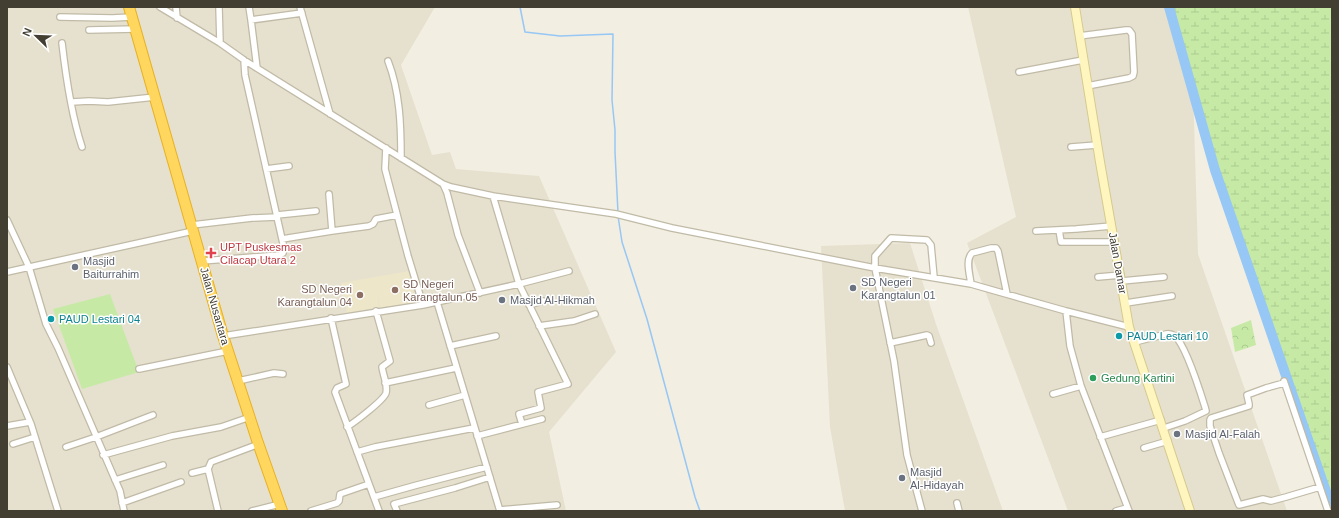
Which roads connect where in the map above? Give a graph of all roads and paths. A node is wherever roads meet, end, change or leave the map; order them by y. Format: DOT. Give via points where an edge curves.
graph roads {
  1 [pos="130,7"];
  2 [pos="160,7"];
  3 [pos="176,7"];
  4 [pos="219,7"];
  5 [pos="249,7"];
  6 [pos="300,7"];
  7 [pos="1075,7"];
  8 [pos="302,13"];
  9 [pos="60,17"];
  10 [pos="132,17"];
  11 [pos="177,18"];
  12 [pos="251,20"];
  13 [pos="136,29"];
  14 [pos="89,30"];
  15 [pos="1079,36"];
  16 [pos="62,43"];
  17 [pos="220,43"];
  18 [pos="244,60"];
  19 [pos="1083,60"];
  20 [pos="388,61"];
  21 [pos="257,68"];
  22 [pos="1019,72"];
  23 [pos="1087,86"];
  24 [pos="155,97"];
  25 [pos="72,102"];
  26 [pos="330,114"];
  27 [pos="1097,145"];
  28 [pos="82,147"];
  29 [pos="1071,147"];
  30 [pos="386,148"];
  31 [pos="401,158"];
  32 [pos="289,166"];
  33 [pos="266,169"];
  34 [pos="442,184"];
  35 [pos="329,194"];
  36 [pos="493,196"];
  37 [pos="316,211"];
  38 [pos="397,215"];
  39 [pos="277,216"];
  40 [pos="7,220"];
  41 [pos="1112,226"];
  42 [pos="192,228"];
  43 [pos="1059,230"];
  44 [pos="332,231"];
  45 [pos="1036,231"];
  46 [pos="282,240"];
  47 [pos="1115,242"];
  48 [pos="202,261"];
  49 [pos="29,267"];
  50 [pos="875,268"];
  51 [pos="569,271"];
  52 [pos="7,272"];
  53 [pos="934,277"];
  54 [pos="1098,277"];
  55 [pos="1164,277"];
  56 [pos="1121,278"];
  57 [pos="519,284"];
  58 [pos="971,284"];
  59 [pos="480,293"];
  60 [pos="1007,294"];
  61 [pos="1172,296"];
  62 [pos="543,301"];
  63 [pos="437,302"];
  64 [pos="529,304"];
  65 [pos="1126,304"];
  66 [pos="423,305"];
  67 [pos="376,311"];
  68 [pos="1066,311"];
  69 [pos="595,314"];
  70 [pos="331,318"];
  71 [pos="539,326"];
  72 [pos="1129,327"];
  73 [pos="223,336"];
  74 [pos="496,336"];
  75 [pos="1135,342"];
  76 [pos="890,343"];
  77 [pos="931,343"];
  78 [pos="450,346"];
  79 [pos="228,351"];
  80 [pos="7,366"];
  81 [pos="456,368"];
  82 [pos="139,369"];
  83 [pos="283,374"];
  84 [pos="9,378"];
  85 [pos="238,381"];
  86 [pos="385,383"];
  87 [pos="1081,386"];
  88 [pos="1053,394"];
  89 [pos="465,395"];
  90 [pos="429,405"];
  91 [pos="1206,411"];
  92 [pos="153,416"];
  93 [pos="250,417"];
  94 [pos="542,419"];
  95 [pos="1210,420"];
  96 [pos="30,422"];
  97 [pos="522,424"];
  98 [pos="1162,424"];
  99 [pos="7,426"];
  100 [pos="347,427"];
  101 [pos="474,428"];
  102 [pos="477,436"];
  103 [pos="35,437"];
  104 [pos="96,437"];
  105 [pos="1100,437"];
  106 [pos="1168,441"];
  107 [pos="13,444"];
  108 [pos="258,444"];
  109 [pos="66,447"];
  110 [pos="1144,448"];
  111 [pos="357,452"];
  112 [pos="103,455"];
  113 [pos="163,466"];
  114 [pos="487,467"];
  115 [pos="208,469"];
  116 [pos="192,473"];
  117 [pos="490,477"];
  118 [pos="115,480"];
  119 [pos="181,482"];
  120 [pos="369,484"];
  121 [pos="1320,487"];
  122 [pos="374,497"];
  123 [pos="122,503"];
  124 [pos="957,503"];
  125 [pos="557,505"];
  126 [pos="1239,505"];
  127 [pos="281,508"];
  128 [pos="1128,509"];
  129 [pos="1243,510"];
  130 [pos="58,511"];
  131 [pos="124,511"];
  132 [pos="218,511"];
  133 [pos="252,511"];
  134 [pos="311,511"];
  135 [pos="379,511"];
  136 [pos="396,511"];
  137 [pos="500,511"];
  138 [pos="922,511"];
  139 [pos="959,511"];
  140 [pos="1116,511"];
  141 [pos="1190,511"];
  142 [pos="1328,511"];
  1 -- 10 [label="highway, Jalan Nusantara"];
  2 -- 11 [label="street"];
  3 -- 11 [label="street"];
  4 -- 17 [label="street"];
  5 -- 12 [label="street"];
  6 -- 8 [label="street"];
  7 -- 15 [label="street, Jalan Damar"];
  8 -- 12 [label="street"];
  8 -- 26 [label="street"];
  9 -- 10 [label="street"];
  10 -- 13 [label="highway, Jalan Nusantara"];
  11 -- 17 [label="street"];
  12 -- 21 [label="street"];
  13 -- 14 [label="street"];
  13 -- 24 [label="highway, Jalan Nusantara"];
  15 -- 19 [label="street, Jalan Damar"];
  15 -- 23 [label="street" via="1126,30 1132,34 1133,76"];
  16 -- 25 [label="street"];
  17 -- 18 [label="street"];
  18 -- 21 [label="street"];
  18 -- 33 [label="street"];
  19 -- 22 [label="street"];
  19 -- 23 [label="street, Jalan Damar"];
  20 -- 31 [label="street" via="396,87 400,115"];
  21 -- 26 [label="street"];
  23 -- 27 [label="street, Jalan Damar"];
  24 -- 25 [label="street" via="108,102"];
  24 -- 42 [label="highway, Jalan Nusantara"];
  25 -- 28 [label="street"];
  26 -- 30 [label="street"];
  27 -- 29 [label="street"];
  27 -- 41 [label="street, Jalan Damar"];
  30 -- 31 [label="street"];
  30 -- 38 [label="street" via="385,169"];
  31 -- 34 [label="street"];
  32 -- 33 [label="street"];
  33 -- 39 [label="street"];
  34 -- 36 [label="street"];
  34 -- 59 [label="street"];
  35 -- 44 [label="street"];
  36 -- 50 [label="street" via="619,215"];
  36 -- 57 [label="street"];
  37 -- 39 [label="street"];
  38 -- 44 [label="street" via="376,219 369,226"];
  38 -- 66 [label="street"];
  39 -- 42 [label="street"];
  39 -- 46 [label="street"];
  40 -- 49 [label="street"];
  41 -- 43 [label="street"];
  41 -- 47 [label="street, Jalan Damar"];
  42 -- 48 [label="highway, Jalan Nusantara"];
  42 -- 49 [label="street"];
  43 -- 45 [label="street"];
  43 -- 47 [label="street" via="1061,242"];
  44 -- 46 [label="street"];
  46 -- 48 [label="street" via="284,248 280,255"];
  47 -- 56 [label="street, Jalan Damar"];
  48 -- 73 [label="highway, Jalan Nusantara"];
  49 -- 52 [label="street"];
  49 -- 104 [label="street" via="46,324"];
  50 -- 53 [label="street"];
  50 -- 53 [label="street" via="875,256 891,238 923,239 931,245"];
  50 -- 76 [label="street"];
  51 -- 57 [label="street"];
  53 -- 58 [label="street"];
  54 -- 56 [label="street"];
  55 -- 56 [label="street"];
  56 -- 65 [label="street, Jalan Damar"];
  57 -- 59 [label="street"];
  57 -- 64 [label="street"];
  58 -- 60 [label="street"];
  58 -- 60 [label="street" via="968,260 970,254 996,248"];
  59 -- 63 [label="street"];
  60 -- 68 [label="street"];
  61 -- 65 [label="street"];
  62 -- 64 [label="street"];
  63 -- 66 [label="street"];
  63 -- 78 [label="street"];
  64 -- 71 [label="street"];
  65 -- 72 [label="street, Jalan Damar"];
  66 -- 67 [label="street"];
  67 -- 70 [label="street"];
  67 -- 86 [label="street" via="390,361 382,367"];
  68 -- 72 [label="street"];
  68 -- 87 [label="street" via="1070,346"];
  69 -- 71 [label="street" via="574,322"];
  70 -- 73 [label="street"];
  70 -- 100 [label="street" via="346,384 337,388 335,392"];
  71 -- 97 [label="street" via="568,384 538,392 541,408 519,414"];
  72 -- 75 [label="street, Jalan Damar"];
  73 -- 79 [label="highway, Jalan Nusantara"];
  74 -- 78 [label="street"];
  75 -- 91 [label="street" via="1170,333 1175,337 1180,342 1194,375"];
  75 -- 98 [label="street, Jalan Damar"];
  76 -- 77 [label="street" via="926,335 929,336"];
  76 -- 138 [label="street" via="907,455"];
  78 -- 81 [label="street"];
  79 -- 82 [label="street"];
  79 -- 85 [label="highway, Jalan Nusantara"];
  80 -- 84 [label="street"];
  81 -- 86 [label="street"];
  81 -- 89 [label="street"];
  83 -- 85 [label="street"];
  84 -- 96 [label="street"];
  85 -- 93 [label="highway, Jalan Nusantara"];
  86 -- 100 [label="street" via="386,391 383,397"];
  87 -- 88 [label="street"];
  87 -- 105 [label="street"];
  89 -- 90 [label="street"];
  89 -- 101 [label="street"];
  91 -- 95 [label="street"];
  91 -- 98 [label="street" via="1185,421"];
  92 -- 104 [label="street"];
  93 -- 108 [label="highway, Jalan Nusantara"];
  93 -- 112 [label="street" via="221,427 172,436"];
  94 -- 97 [label="street"];
  95 -- 121 [label="street" via="1212,417 1249,406 1246,395 1284,382"];
  95 -- 126 [label="street" via="1219,453"];
  96 -- 99 [label="street"];
  96 -- 103 [label="street"];
  97 -- 102 [label="street"];
  98 -- 105 [label="street"];
  98 -- 106 [label="street, Jalan Damar"];
  100 -- 111 [label="street"];
  101 -- 102 [label="street"];
  101 -- 111 [label="street"];
  102 -- 114 [label="street"];
  103 -- 107 [label="street"];
  103 -- 130 [label="street"];
  104 -- 109 [label="street"];
  104 -- 112 [label="street"];
  105 -- 128 [label="street"];
  106 -- 110 [label="street"];
  106 -- 141 [label="street, Jalan Damar"];
  108 -- 115 [label="street" via="211,462"];
  108 -- 127 [label="highway, Jalan Nusantara"];
  111 -- 120 [label="street"];
  112 -- 118 [label="street"];
  113 -- 118 [label="street"];
  114 -- 117 [label="street"];
  114 -- 122 [label="street"];
  115 -- 116 [label="street"];
  115 -- 132 [label="street"];
  117 -- 136 [label="street" via="394,504"];
  117 -- 137 [label="street"];
  118 -- 123 [label="street"];
  119 -- 123 [label="street"];
  120 -- 122 [label="street"];
  120 -- 134 [label="street" via="340,494 337,503"];
  121 -- 126 [label="street" via="1271,501 1263,499"];
  121 -- 142 [label="street"];
  122 -- 135 [label="street"];
  123 -- 131 [label="street"];
  124 -- 139 [label="street"];
  125 -- 137 [label="street"];
  126 -- 129 [label="street"];
  127 -- 133 [label="street"];
  128 -- 140 [label="street"];
}
